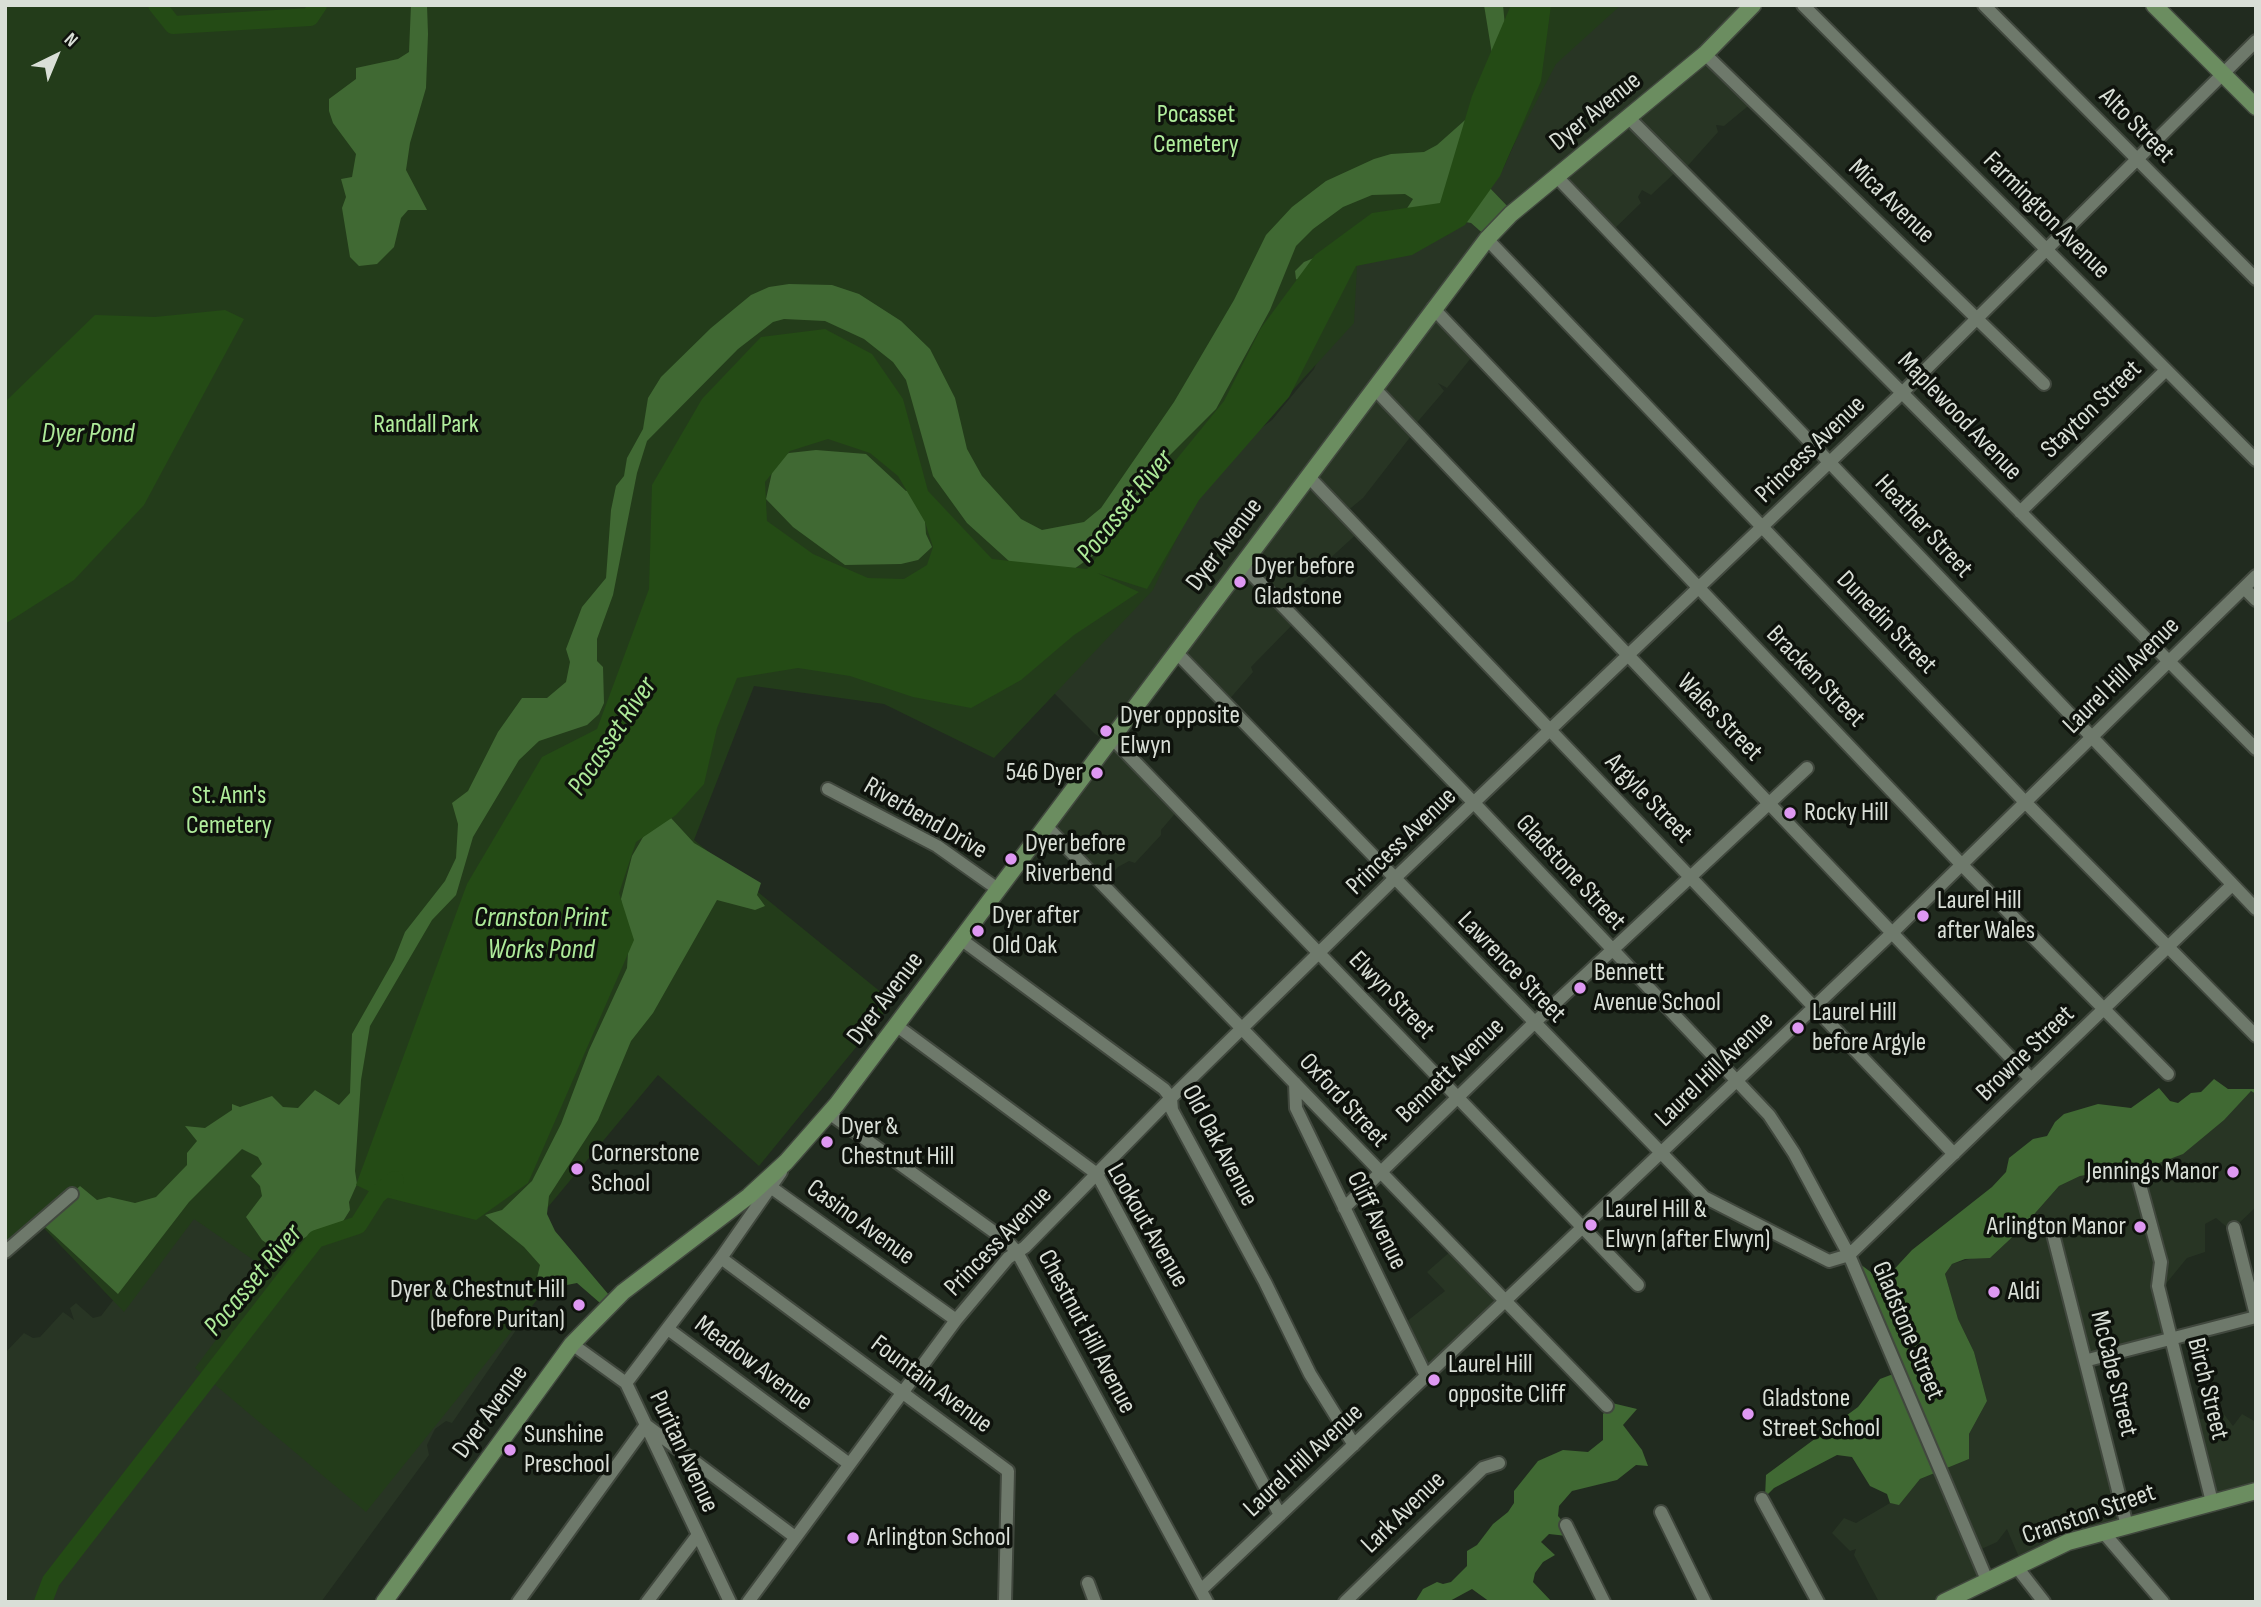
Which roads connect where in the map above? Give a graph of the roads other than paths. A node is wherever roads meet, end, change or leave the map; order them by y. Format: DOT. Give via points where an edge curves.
graph roads {
  1 [pos="1753,5"];
  2 [pos="1803,5"];
  3 [pos="1984,5"];
  4 [pos="2154,5"];
  5 [pos="2256,41"];
  6 [pos="1705,54"];
  7 [pos="2223,75"];
  8 [pos="2256,107"];
  9 [pos="1628,117"];
  10 [pos="2138,160"];
  11 [pos="1557,177"];
  12 [pos="1487,239"];
  13 [pos="2048,251"];
  14 [pos="2256,279"];
  15 [pos="1433,308"];
  16 [pos="1978,319"];
  17 [pos="2166,370"];
  18 [pos="2044,384"];
  19 [pos="1374,388"];
  20 [pos="1903,392"];
  21 [pos="2256,460"];
  22 [pos="1830,462"];
  23 [pos="1308,476"];
  24 [pos="2020,512"];
  25 [pos="1763,527"];
  26 [pos="1242,564"];
  27 [pos="2256,576"];
  28 [pos="2244,588"];
  29 [pos="1699,589"];
  30 [pos="2256,600"];
  31 [pos="1176,652"];
  32 [pos="1629,656"];
  33 [pos="2169,662"];
  34 [pos="1551,731"];
  35 [pos="1112,738"];
  36 [pos="2092,738"];
  37 [pos="2256,749"];
  38 [pos="1807,768"];
  39 [pos="828,789"];
  40 [pos="2026,803"];
  41 [pos="1475,804"];
  42 [pos="1770,805"];
  43 [pos="1046,826"];
  44 [pos="1962,864"];
  45 [pos="1690,877"];
  46 [pos="1394,879"];
  47 [pos="2232,885"];
  48 [pos="999,890"];
  49 [pos="2256,909"];
  50 [pos="1892,933"];
  51 [pos="962,940"];
  52 [pos="2168,947"];
  53 [pos="1611,951"];
  54 [pos="1320,954"];
  55 [pos="1814,1007"];
  56 [pos="2104,1010"];
  57 [pos="1533,1024"];
  58 [pos="897,1026"];
  59 [pos="1241,1029"];
  60 [pos="2256,1036"];
  61 [pos="2168,1074"];
  62 [pos="2031,1079"];
  63 [pos="1737,1080"];
  64 [pos="1295,1083"];
  65 [pos="1457,1097"];
  66 [pos="1171,1098"];
  67 [pos="829,1113"];
  68 [pos="1954,1154"];
  69 [pos="1660,1155"];
  70 [pos="786,1162"];
  71 [pos="1379,1173"];
  72 [pos="1097,1174"];
  73 [pos="2139,1181"];
  74 [pos="772,1188"];
  75 [pos="72,1194"];
  76 [pos="1344,1208"];
  77 [pos="1583,1228"];
  78 [pos="2234,1228"];
  79 [pos="2053,1234"];
  80 [pos="5,1252"];
  81 [pos="1017,1252"];
  82 [pos="1849,1255"];
  83 [pos="721,1258"];
  84 [pos="1638,1285"];
  85 [pos="1506,1301"];
  86 [pos="2256,1316"];
  87 [pos="956,1321"];
  88 [pos="668,1329"];
  89 [pos="2171,1338"];
  90 [pos="572,1344"];
  91 [pos="2088,1360"];
  92 [pos="1426,1376"];
  93 [pos="626,1383"];
  94 [pos="903,1391"];
  95 [pos="1607,1406"];
  96 [pos="646,1425"];
  97 [pos="1354,1445"];
  98 [pos="848,1463"];
  99 [pos="1499,1463"];
  100 [pos="2256,1491"];
  101 [pos="1762,1499"];
  102 [pos="2212,1502"];
  103 [pos="1661,1512"];
  104 [pos="1280,1515"];
  105 [pos="1566,1525"];
  106 [pos="2127,1526"];
  107 [pos="2103,1532"];
  108 [pos="697,1536"];
  109 [pos="795,1537"];
  110 [pos="2016,1566"];
  111 [pos="1987,1580"];
  112 [pos="1088,1583"];
  113 [pos="1204,1596"];
  114 [pos="384,1602"];
  115 [pos="518,1602"];
  116 [pos="647,1602"];
  117 [pos="730,1602"];
  118 [pos="748,1602"];
  119 [pos="1004,1602"];
  120 [pos="1095,1602"];
  121 [pos="1345,1602"];
  122 [pos="1604,1602"];
  123 [pos="1706,1602"];
  124 [pos="1818,1602"];
  125 [pos="1944,1602"];
  126 [pos="2044,1602"];
  127 [pos="2162,1602"];
  1 -- 6 [label="main road, Dyer Avenue"];
  2 -- 13 [label="street, Farmington Avenue"];
  3 -- 10 [label="street, Alto Street"];
  4 -- 7 [label="main road"];
  5 -- 7 [label="street, Princess Avenue"];
  6 -- 9 [label="main road, Dyer Avenue"];
  6 -- 16 [label="street, Mica Avenue"];
  7 -- 8 [label="main road"];
  7 -- 10 [label="street, Princess Avenue"];
  9 -- 11 [label="main road, Dyer Avenue"];
  9 -- 20 [label="street, Maplewood Avenue"];
  10 -- 13 [label="street, Princess Avenue"];
  10 -- 14 [label="street, Alto Street"];
  11 -- 12 [label="main road, Dyer Avenue"];
  11 -- 22 [label="street, Heather Street"];
  12 -- 15 [label="main road, Dyer Avenue"];
  12 -- 25 [label="street, Dunedin Street"];
  13 -- 16 [label="street, Princess Avenue"];
  13 -- 17 [label="street, Farmington Avenue"];
  15 -- 19 [label="main road, Dyer Avenue"];
  15 -- 29 [label="street, Bracken Street"];
  16 -- 18 [label="street, Mica Avenue"];
  16 -- 20 [label="street, Princess Avenue"];
  17 -- 21 [label="street, Farmington Avenue"];
  17 -- 24 [label="street, Stayton Street"];
  19 -- 23 [label="main road, Dyer Avenue"];
  19 -- 32 [label="street, Wales Street"];
  20 -- 22 [label="street, Princess Avenue"];
  20 -- 24 [label="street, Maplewood Avenue"];
  22 -- 25 [label="street, Princess Avenue"];
  22 -- 36 [label="street, Heather Street"];
  23 -- 26 [label="main road, Dyer Avenue"];
  23 -- 34 [label="street, Argyle Street"];
  24 -- 33 [label="street, Maplewood Avenue"];
  25 -- 29 [label="street, Princess Avenue"];
  25 -- 40 [label="street, Dunedin Street"];
  26 -- 31 [label="main road, Dyer Avenue"];
  26 -- 41 [label="street, Gladstone Street"];
  27 -- 28 [label="street, Laurel Hill Avenue"];
  28 -- 30 [label="street"];
  28 -- 33 [label="street, Laurel Hill Avenue"];
  29 -- 32 [label="street, Princess Avenue"];
  29 -- 44 [label="street, Bracken Street"];
  31 -- 35 [label="main road, Dyer Avenue"];
  31 -- 46 [label="street, Lawrence Street"];
  32 -- 34 [label="street, Princess Avenue"];
  32 -- 42 [label="street, Wales Street"];
  33 -- 36 [label="street, Laurel Hill Avenue"];
  33 -- 37 [label="street, Maplewood Avenue"];
  34 -- 41 [label="street, Princess Avenue"];
  34 -- 45 [label="street, Argyle Street"];
  35 -- 43 [label="main road, Dyer Avenue"];
  35 -- 54 [label="street, Elwyn Street"];
  36 -- 40 [label="street, Laurel Hill Avenue"];
  36 -- 47 [label="street, Heather Street"];
  38 -- 42 [label="street, Bennett Avenue"];
  39 -- 48 [label="street, Riverbend Drive" via="937,846"];
  40 -- 44 [label="street, Laurel Hill Avenue"];
  40 -- 52 [label="street, Dunedin Street"];
  41 -- 46 [label="street, Princess Avenue"];
  41 -- 53 [label="street, Gladstone Street"];
  42 -- 45 [label="street, Bennett Avenue"];
  42 -- 50 [label="street, Wales Street"];
  43 -- 48 [label="main road, Dyer Avenue"];
  43 -- 59 [label="street, Oxford Street"];
  44 -- 50 [label="street, Laurel Hill Avenue"];
  44 -- 56 [label="street, Bracken Street"];
  45 -- 53 [label="street, Bennett Avenue"];
  45 -- 55 [label="street, Argyle Street"];
  46 -- 54 [label="street, Princess Avenue"];
  46 -- 57 [label="street, Lawrence Street"];
  47 -- 49 [label="street, Heather Street"];
  47 -- 52 [label="street, Browne Street"];
  48 -- 51 [label="main road, Dyer Avenue"];
  50 -- 55 [label="street, Laurel Hill Avenue"];
  50 -- 62 [label="street, Wales Street"];
  51 -- 58 [label="main road, Dyer Avenue"];
  51 -- 66 [label="street, Old Oak Avenue"];
  52 -- 56 [label="street, Browne Street"];
  52 -- 60 [label="street, Dunedin Street"];
  53 -- 57 [label="street, Bennett Avenue"];
  53 -- 63 [label="street, Gladstone Street"];
  54 -- 59 [label="street, Princess Avenue"];
  54 -- 65 [label="street, Elwyn Street"];
  55 -- 63 [label="street, Laurel Hill Avenue"];
  55 -- 68 [label="street, Argyle Street"];
  56 -- 61 [label="street, Bracken Street"];
  56 -- 62 [label="street, Browne Street"];
  57 -- 65 [label="street, Bennett Avenue"];
  57 -- 69 [label="street, Lawrence Street"];
  58 -- 67 [label="main road, Dyer Avenue"];
  58 -- 72 [label="street, Lookout Avenue"];
  59 -- 64 [label="street, Oxford Street"];
  59 -- 66 [label="street, Princess Avenue"];
  62 -- 68 [label="street, Browne Street"];
  63 -- 69 [label="street, Laurel Hill Avenue"];
  63 -- 82 [label="street, Gladstone Street" via="1769,1115 1794,1153"];
  64 -- 71 [label="street, Oxford Street"];
  64 -- 76 [label="street, Cliff Avenue" via="1296,1108"];
  65 -- 71 [label="street, Bennett Avenue"];
  65 -- 77 [label="street, Elwyn Street"];
  66 -- 72 [label="street, Princess Avenue"];
  66 -- 97 [label="street, Old Oak Avenue" via="1172,1110 1310,1374"];
  67 -- 70 [label="main road, Dyer Avenue"];
  67 -- 81 [label="street, Chestnut Hill Avenue"];
  68 -- 82 [label="street, Browne Street"];
  69 -- 77 [label="street, Laurel Hill Avenue"];
  69 -- 82 [label="street, Lawrence Street" via="1704,1197 1829,1261"];
  70 -- 74 [label="street, Dyer Avenue"];
  70 -- 90 [label="main road, Dyer Avenue" via="749,1196 623,1292"];
  71 -- 76 [label="street, Bennett Avenue"];
  71 -- 85 [label="street, Oxford Street"];
  72 -- 81 [label="street, Princess Avenue"];
  72 -- 104 [label="street, Lookout Avenue"];
  73 -- 89 [label="street, Birch Street" via="2161,1262 2158,1286"];
  74 -- 83 [label="street, Dyer Avenue"];
  74 -- 87 [label="street, Casino Avenue"];
  75 -- 80 [label="street"];
  76 -- 92 [label="street, Cliff Avenue"];
  77 -- 84 [label="street, Elwyn Street"];
  77 -- 85 [label="street, Laurel Hill Avenue"];
  78 -- 86 [label="street"];
  79 -- 91 [label="street, McCabe Street"];
  81 -- 87 [label="street, Princess Avenue"];
  81 -- 113 [label="street, Chestnut Hill Avenue"];
  82 -- 111 [label="street, Gladstone Street"];
  83 -- 88 [label="street, Meadow Avenue"];
  83 -- 94 [label="street, Fountain Avenue"];
  85 -- 92 [label="street, Laurel Hill Avenue"];
  85 -- 95 [label="street, Oxford Street"];
  86 -- 89 [label="street"];
  87 -- 94 [label="street, Princess Avenue"];
  88 -- 93 [label="street, Puritan Avenue"];
  88 -- 98 [label="street, Meadow Avenue"];
  89 -- 91 [label="street"];
  89 -- 102 [label="street, Birch Street"];
  90 -- 93 [label="street"];
  90 -- 114 [label="main road, Dyer Avenue"];
  91 -- 106 [label="street, McCabe Street"];
  92 -- 97 [label="street, Laurel Hill Avenue"];
  93 -- 96 [label="street, Puritan Avenue"];
  94 -- 98 [label="street, Princess Avenue"];
  94 -- 119 [label="street, Fountain Avenue" via="1008,1471"];
  96 -- 108 [label="street, Puritan Avenue"];
  96 -- 109 [label="street"];
  96 -- 115 [label="street"];
  97 -- 104 [label="street, Laurel Hill Avenue"];
  98 -- 109 [label="street, Princess Avenue"];
  99 -- 121 [label="street, Lark Avenue" via="1483,1468"];
  100 -- 102 [label="main road, Cranston Street"];
  101 -- 124 [label="street"];
  102 -- 106 [label="main road, Cranston Street"];
  103 -- 123 [label="street"];
  104 -- 113 [label="street, Laurel Hill Avenue"];
  105 -- 122 [label="street"];
  106 -- 107 [label="main road, Cranston Street"];
  107 -- 110 [label="main road, Cranston Street"];
  107 -- 127 [label="street"];
  108 -- 116 [label="street"];
  108 -- 117 [label="street, Puritan Avenue"];
  109 -- 118 [label="street, Princess Avenue"];
  110 -- 111 [label="main road, Cranston Street"];
  110 -- 126 [label="street"];
  111 -- 125 [label="main road, Cranston Street"];
  112 -- 120 [label="street"];
}
